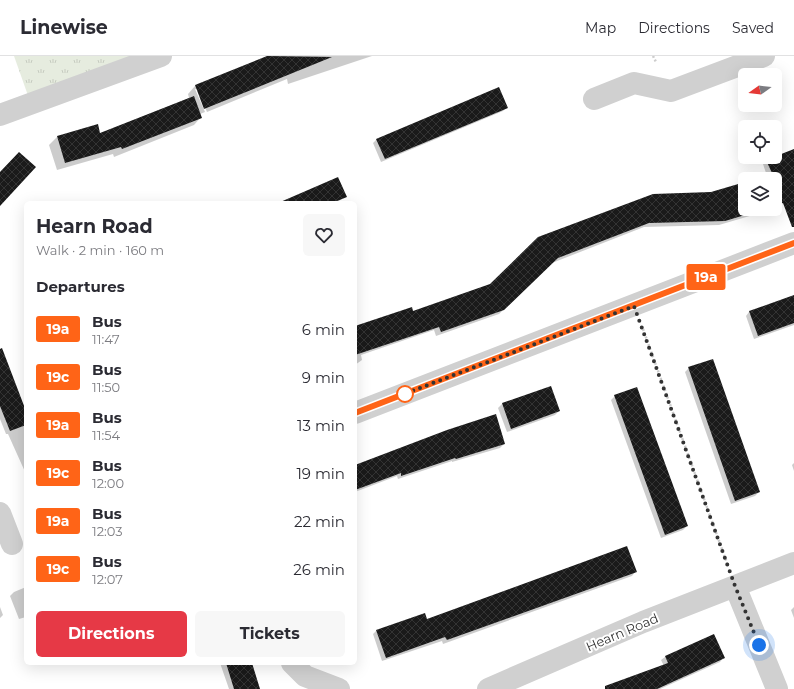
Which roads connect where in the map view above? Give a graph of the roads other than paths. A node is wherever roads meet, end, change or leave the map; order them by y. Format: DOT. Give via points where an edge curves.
graph roads {
  1 [pos="160,56"];
  2 [pos="764,56"];
  3 [pos="594,99"];
  4 [pos="0,115"];
  5 [pos="794,243"];
  6 [pos="357,412"];
  7 [pos="0,513"];
  8 [pos="13,544"];
  9 [pos="794,563"];
  10 [pos="735,586"];
  11 [pos="294,665"];
  12 [pos="339,689"];
  13 [pos="488,689"];
  14 [pos="777,689"];
  1 -- 4 [label="street"];
  2 -- 3 [label="street" via="671,91 634,84"];
  5 -- 6 [label="street"];
  7 -- 8 [label="street"];
  9 -- 10 [label="street, Hearn Road"];
  10 -- 13 [label="street, Hearn Road" via="643,622"];
  10 -- 14 [label="street"];
  11 -- 12 [label="street" via="305,676"];
}
